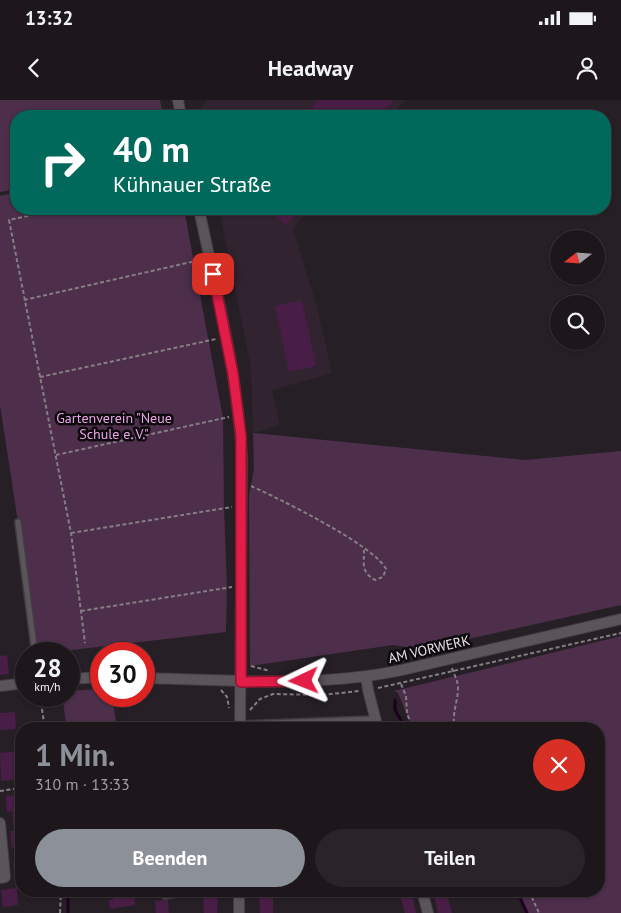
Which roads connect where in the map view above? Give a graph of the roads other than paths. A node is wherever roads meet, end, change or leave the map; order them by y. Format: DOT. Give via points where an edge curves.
graph roads {
  1 [pos="200,215"];
  2 [pos="18,522"];
  3 [pos="621,619"];
  4 [pos="33,642"];
  5 [pos="366,676"];
  6 [pos="155,678"];
  7 [pos="241,682"];
  8 [pos="15,684"];
  9 [pos="0,686"];
  10 [pos="240,722"];
  11 [pos="377,722"];
  12 [pos="0,823"];
  13 [pos="0,878"];
  14 [pos="239,897"];
  15 [pos="424,897"];
  16 [pos="239,913"];
  17 [pos="428,913"];
  1 -- 7 [label="street" via="239,416 242,482"];
  2 -- 4 [label="lane"];
  3 -- 5 [label="street, AM VORWERK"];
  5 -- 7 [label="street, AM VORWERK"];
  5 -- 11 [label="street"];
  6 -- 7 [label="street, AM VORWERK"];
  7 -- 10 [label="street"];
  8 -- 9 [label="street"];
  12 -- 13 [label="street" via="5,877"];
  14 -- 16 [label="street"];
  15 -- 17 [label="street"];
}
